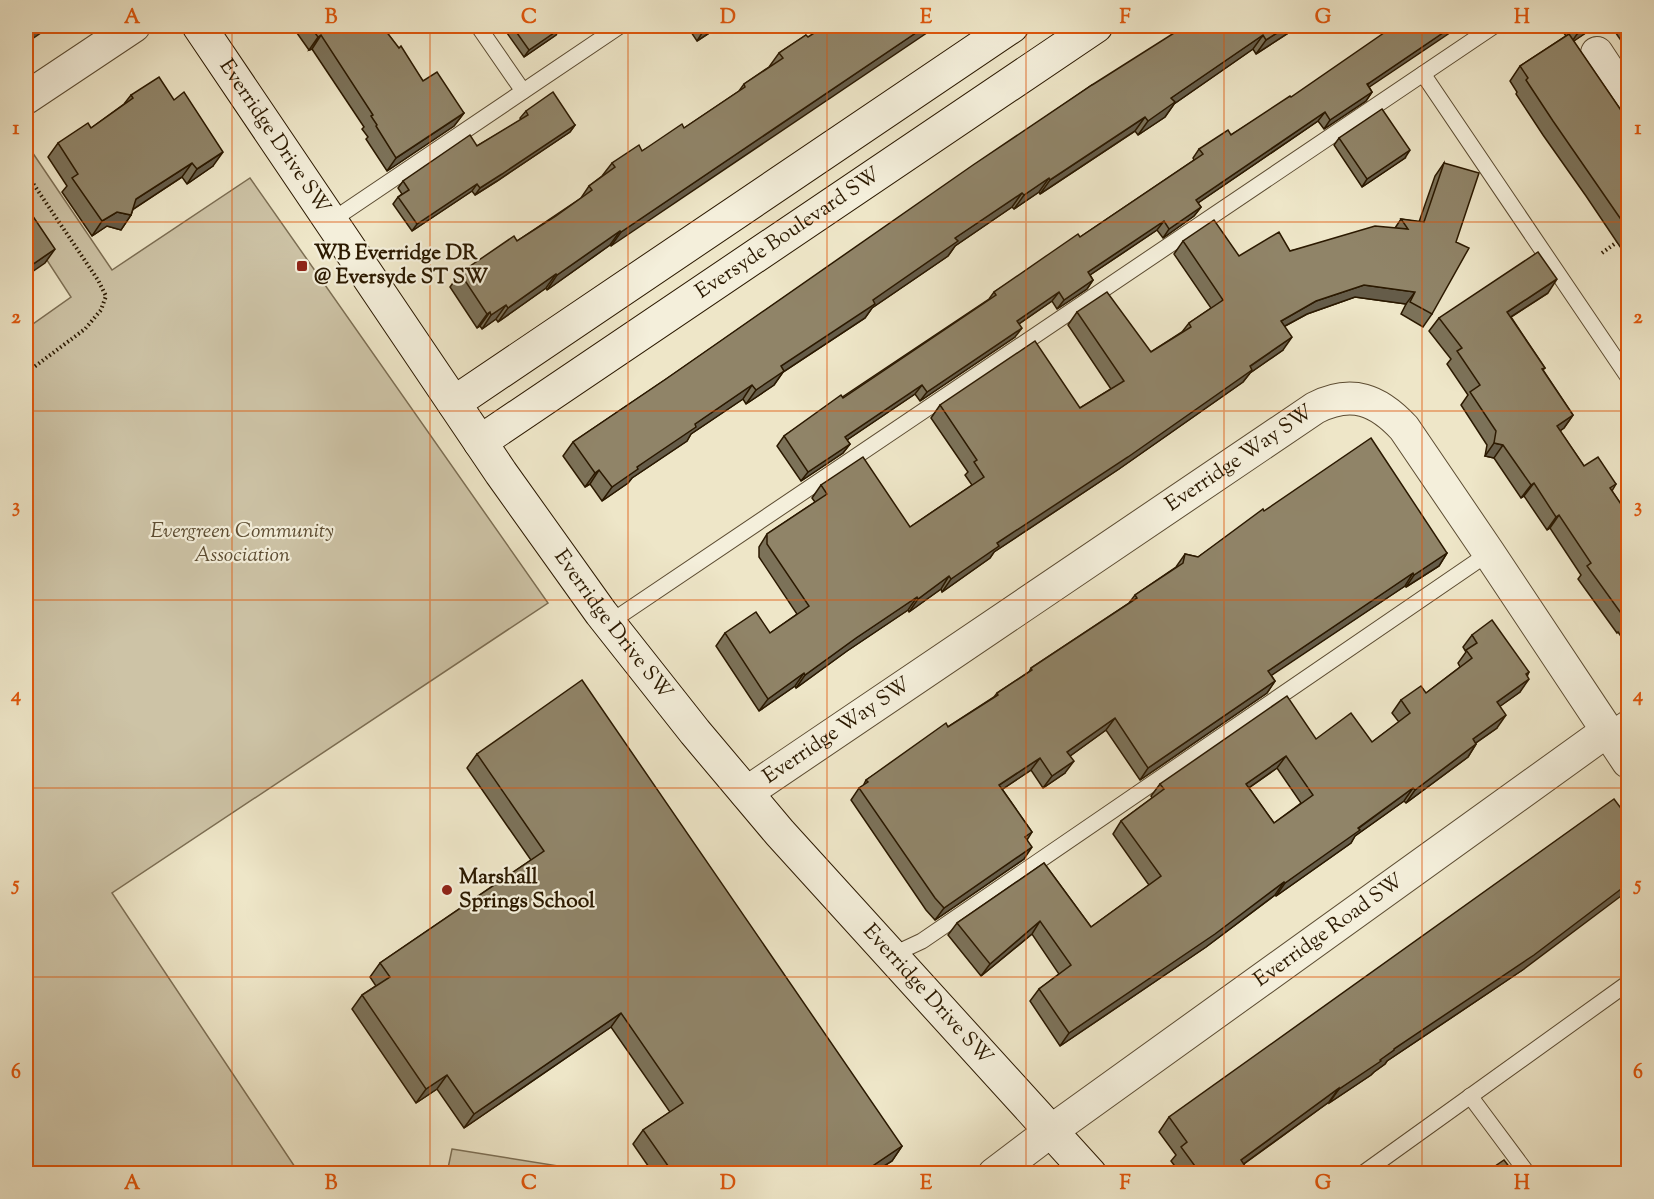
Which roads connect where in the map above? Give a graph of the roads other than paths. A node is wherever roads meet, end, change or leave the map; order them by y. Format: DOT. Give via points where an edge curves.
graph roads {
  1 [pos="134,26"];
  2 [pos="199,26"];
  3 [pos="478,26"];
  4 [pos="620,26"];
  5 [pos="1012,26"];
  6 [pos="1096,26"];
  7 [pos="1494,26"];
  8 [pos="1596,53"];
  9 [pos="1423,74"];
  10 [pos="523,92"];
  11 [pos="26,98"];
  12 [pos="1629,100"];
  13 [pos="331,221"];
  14 [pos="1629,377"];
  15 [pos="454,403"];
  16 [pos="480,442"];
  17 [pos="1490,553"];
  18 [pos="609,623"];
  19 [pos="1618,724"];
  20 [pos="1629,762"];
  21 [pos="746,793"];
  22 [pos="892,955"];
  23 [pos="1629,983"];
  24 [pos="1470,1096"];
  25 [pos="1051,1131"];
  26 [pos="994,1173"];
  27 [pos="1090,1173"];
  28 [pos="1362,1173"];
  29 [pos="1528,1173"];
  1 -- 11 [label="street"];
  2 -- 13 [label="street, Everridge Drive SW"];
  3 -- 10 [label="lane"];
  4 -- 10 [label="lane"];
  5 -- 15 [label="street"];
  6 -- 16 [label="street, Eversyde Boulevard SW"];
  7 -- 9 [label="lane"];
  8 -- 12 [label="street"];
  9 -- 14 [label="lane"];
  9 -- 18 [label="lane"];
  10 -- 13 [label="lane"];
  13 -- 15 [label="street, Everridge Drive SW"];
  15 -- 16 [label="street, Everridge Drive SW"];
  16 -- 18 [label="street, Everridge Drive SW"];
  17 -- 19 [label="street, Everridge Way SW"];
  17 -- 21 [label="street, Everridge Way SW" via="1393,416 1364,400 1342,398 1327,402"];
  17 -- 22 [label="lane" via="922,941"];
  18 -- 21 [label="street, Everridge Drive SW"];
  19 -- 20 [label="street, Everridge Way SW"];
  19 -- 25 [label="street, Everridge Road SW"];
  21 -- 22 [label="street, Everridge Drive SW"];
  22 -- 25 [label="street, Everridge Drive SW"];
  23 -- 24 [label="lane"];
  24 -- 28 [label="lane"];
  24 -- 29 [label="lane"];
  25 -- 26 [label="street, Everridge Road SW"];
  25 -- 27 [label="street, Everridge Drive SW"];
}
